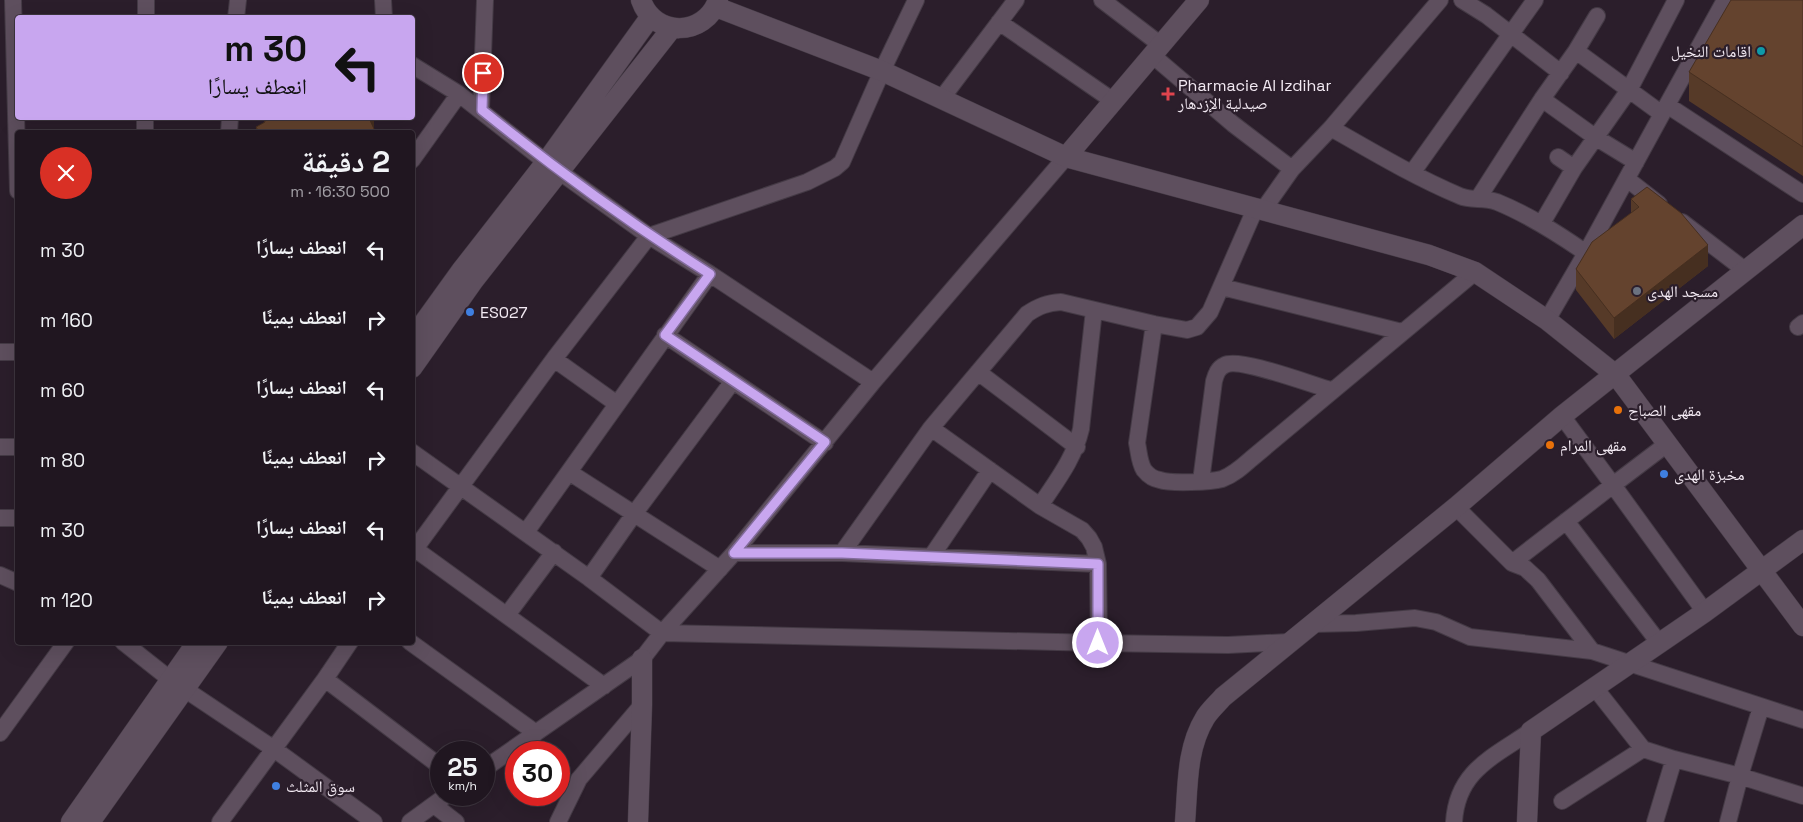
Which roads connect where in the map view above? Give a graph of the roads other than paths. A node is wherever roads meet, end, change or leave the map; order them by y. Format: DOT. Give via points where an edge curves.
graph roads {
  1 [pos="13,0"];
  2 [pos="146,0"];
  3 [pos="238,0"];
  4 [pos="382,0"];
  5 [pos="485,0"];
  6 [pos="916,0"];
  7 [pos="1016,0"];
  8 [pos="1102,0"];
  9 [pos="1199,0"];
  10 [pos="1440,0"];
  11 [pos="1462,0"];
  12 [pos="1535,0"];
  13 [pos="1676,0"];
  14 [pos="1725,0"];
  15 [pos="717,4"];
  16 [pos="646,8"];
  17 [pos="146,15"];
  18 [pos="236,15"];
  19 [pos="384,15"];
  20 [pos="1597,16"];
  21 [pos="1000,22"];
  22 [pos="672,28"];
  23 [pos="15,31"];
  24 [pos="1510,33"];
  25 [pos="1156,50"];
  26 [pos="1576,51"];
  27 [pos="415,67"];
  28 [pos="882,71"];
  29 [pos="1561,73"];
  30 [pos="1629,90"];
  31 [pos="459,94"];
  32 [pos="942,98"];
  33 [pos="1112,100"];
  34 [pos="1542,100"];
  35 [pos="1664,109"];
  36 [pos="482,110"];
  37 [pos="1331,128"];
  38 [pos="15,132"];
  39 [pos="1595,137"];
  40 [pos="415,156"];
  41 [pos="1066,157"];
  42 [pos="1558,157"];
  43 [pos="1636,162"];
  44 [pos="553,166"];
  45 [pos="1574,168"];
  46 [pos="1292,169"];
  47 [pos="1412,173"];
  48 [pos="13,179"];
  49 [pos="1626,179"];
  50 [pos="1803,194"];
  51 [pos="1479,197"];
  52 [pos="1259,208"];
  53 [pos="1542,223"];
  54 [pos="1803,225"];
  55 [pos="649,236"];
  56 [pos="1586,253"];
  57 [pos="1746,271"];
  58 [pos="1475,272"];
  59 [pos="710,274"];
  60 [pos="1222,287"];
  61 [pos="1094,310"];
  62 [pos="1547,320"];
  63 [pos="1154,324"];
  64 [pos="1402,332"];
  65 [pos="415,335"];
  66 [pos="665,335"];
  67 [pos="0,352"];
  68 [pos="15,352"];
  69 [pos="554,359"];
  70 [pos="415,364"];
  71 [pos="978,372"];
  72 [pos="1616,375"];
  73 [pos="733,382"];
  74 [pos="873,382"];
  75 [pos="1331,390"];
  76 [pos="617,404"];
  77 [pos="1562,416"];
  78 [pos="931,428"];
  79 [pos="825,442"];
  80 [pos="1667,444"];
  81 [pos="1077,446"];
  82 [pos="0,447"];
  83 [pos="15,447"];
  84 [pos="415,454"];
  85 [pos="990,470"];
  86 [pos="569,472"];
  87 [pos="1201,481"];
  88 [pos="1612,485"];
  89 [pos="461,486"];
  90 [pos="1040,506"];
  91 [pos="1456,507"];
  92 [pos="634,514"];
  93 [pos="0,518"];
  94 [pos="15,518"];
  95 [pos="1566,521"];
  96 [pos="526,532"];
  97 [pos="1803,540"];
  98 [pos="415,550"];
  99 [pos="415,552"];
  100 [pos="554,552"];
  101 [pos="734,553"];
  102 [pos="842,553"];
  103 [pos="931,557"];
  104 [pos="1512,563"];
  105 [pos="1098,564"];
  106 [pos="720,569"];
  107 [pos="1762,571"];
  108 [pos="0,575"];
  109 [pos="590,578"];
  110 [pos="15,582"];
  111 [pos="1705,612"];
  112 [pos="507,615"];
  113 [pos="1312,624"];
  114 [pos="1803,625"];
  115 [pos="662,633"];
  116 [pos="1289,642"];
  117 [pos="1098,643"];
  118 [pos="1660,644"];
  119 [pos="64,645"];
  120 [pos="127,645"];
  121 [pos="196,645"];
  122 [pos="215,645"];
  123 [pos="348,645"];
  124 [pos="414,645"];
  125 [pos="1592,651"];
  126 [pos="642,659"];
  127 [pos="1631,664"];
  128 [pos="325,679"];
  129 [pos="178,684"];
  130 [pos="604,686"];
  131 [pos="1595,688"];
  132 [pos="642,705"];
  133 [pos="1761,707"];
  134 [pos="1803,720"];
  135 [pos="1530,732"];
  136 [pos="0,733"];
  137 [pos="536,733"];
  138 [pos="274,748"];
  139 [pos="1643,749"];
  140 [pos="430,758"];
  141 [pos="1674,759"];
  142 [pos="495,761"];
  143 [pos="1740,776"];
  144 [pos="1803,796"];
  145 [pos="1562,801"];
  146 [pos="433,806"];
  147 [pos="435,806"];
  148 [pos="71,822"];
  149 [pos="90,822"];
  150 [pos="220,822"];
  151 [pos="374,822"];
  152 [pos="410,822"];
  153 [pos="456,822"];
  154 [pos="558,822"];
  155 [pos="638,822"];
  156 [pos="1185,822"];
  157 [pos="1454,822"];
  158 [pos="1527,822"];
  159 [pos="1655,822"];
  160 [pos="1728,822"];
  1 -- 23 [label="street"];
  2 -- 17 [label="street"];
  3 -- 18 [label="street"];
  4 -- 19 [label="street"];
  5 -- 36 [label="street"];
  6 -- 28 [label="street"];
  7 -- 21 [label="street"];
  8 -- 25 [label="street"];
  9 -- 25 [label="street"];
  10 -- 37 [label="street"];
  11 -- 24 [label="street"];
  12 -- 24 [label="street"];
  13 -- 30 [label="street"];
  14 -- 35 [label="street"];
  15 -- 22 [label="street" via="708,17 697,24"];
  15 -- 28 [label="street"];
  16 -- 22 [label="street" via="661,24"];
  16 -- 44 [label="street"];
  20 -- 26 [label="street"];
  21 -- 32 [label="street"];
  21 -- 33 [label="street"];
  22 -- 44 [label="street"];
  24 -- 29 [label="street"];
  24 -- 47 [label="street"];
  25 -- 33 [label="street"];
  25 -- 46 [label="street" via="1233,124"];
  26 -- 29 [label="street"];
  26 -- 30 [label="street"];
  27 -- 31 [label="street"];
  28 -- 32 [label="street"];
  28 -- 55 [label="street" via="842,162 835,168 807,182"];
  29 -- 34 [label="street"];
  30 -- 35 [label="street"];
  30 -- 39 [label="street"];
  31 -- 36 [label="street"];
  31 -- 40 [label="street"];
  32 -- 41 [label="street"];
  33 -- 41 [label="street"];
  34 -- 39 [label="street"];
  34 -- 51 [label="street"];
  35 -- 43 [label="street"];
  35 -- 50 [label="street"];
  36 -- 44 [label="street"];
  37 -- 46 [label="street"];
  37 -- 47 [label="street"];
  38 -- 48 [label="street"];
  39 -- 43 [label="street"];
  39 -- 45 [label="street"];
  41 -- 52 [label="street"];
  41 -- 74 [label="street"];
  42 -- 45 [label="street"];
  43 -- 49 [label="street"];
  44 -- 55 [label="street"];
  44 -- 65 [label="street" via="461,271"];
  44 -- 70 [label="street"];
  45 -- 53 [label="street"];
  46 -- 52 [label="street"];
  47 -- 51 [label="street" via="1461,196"];
  49 -- 56 [label="street"];
  49 -- 57 [label="street"];
  51 -- 53 [label="street" via="1496,201"];
  52 -- 58 [label="street" via="1428,255"];
  52 -- 60 [label="street"];
  53 -- 56 [label="street"];
  54 -- 57 [label="street"];
  55 -- 59 [label="street"];
  55 -- 69 [label="street"];
  56 -- 62 [label="street"];
  57 -- 72 [label="street"];
  58 -- 62 [label="street"];
  58 -- 64 [label="street"];
  59 -- 66 [label="street"];
  59 -- 74 [label="street"];
  60 -- 63 [label="street" via="1210,312 1197,327 1187,330"];
  60 -- 64 [label="street"];
  61 -- 63 [label="street"];
  61 -- 71 [label="street" via="1061,302 1038,306 1027,314"];
  61 -- 81 [label="street"];
  62 -- 72 [label="street"];
  63 -- 87 [label="street" via="1137,444 1140,460 1151,477 1162,481"];
  64 -- 75 [label="street"];
  66 -- 73 [label="street"];
  66 -- 76 [label="street"];
  67 -- 68 [label="street"];
  69 -- 76 [label="street"];
  69 -- 89 [label="street"];
  71 -- 78 [label="street"];
  71 -- 81 [label="street"];
  72 -- 77 [label="street"];
  72 -- 80 [label="street"];
  73 -- 79 [label="street"];
  73 -- 92 [label="street"];
  74 -- 79 [label="street"];
  75 -- 87 [label="street" via="1232,474"];
  75 -- 87 [label="street" via="1248,365 1233,362 1224,365 1214,381"];
  76 -- 86 [label="street"];
  77 -- 88 [label="street"];
  77 -- 91 [label="street"];
  78 -- 85 [label="street"];
  78 -- 102 [label="street"];
  79 -- 101 [label="street"];
  80 -- 88 [label="street"];
  80 -- 107 [label="street"];
  81 -- 90 [label="street"];
  82 -- 83 [label="street"];
  84 -- 89 [label="street"];
  85 -- 90 [label="street"];
  85 -- 103 [label="street"];
  86 -- 92 [label="street"];
  86 -- 96 [label="street"];
  88 -- 95 [label="street"];
  88 -- 111 [label="street"];
  89 -- 96 [label="street"];
  89 -- 98 [label="street"];
  90 -- 105 [label="street" via="1082,530 1094,547"];
  91 -- 104 [label="street"];
  91 -- 113 [label="street"];
  92 -- 106 [label="street"];
  92 -- 109 [label="street"];
  93 -- 94 [label="street"];
  95 -- 104 [label="street"];
  95 -- 118 [label="street"];
  96 -- 100 [label="street"];
  97 -- 107 [label="street"];
  99 -- 112 [label="street"];
  100 -- 109 [label="street"];
  100 -- 112 [label="street"];
  101 -- 102 [label="street"];
  101 -- 106 [label="street"];
  102 -- 103 [label="street"];
  103 -- 105 [label="street"];
  104 -- 125 [label="street" via="1525,568 1538,580"];
  105 -- 117 [label="street"];
  106 -- 115 [label="street"];
  107 -- 111 [label="street"];
  107 -- 114 [label="street"];
  108 -- 110 [label="street"];
  109 -- 115 [label="street"];
  111 -- 118 [label="street"];
  112 -- 130 [label="street"];
  113 -- 116 [label="street"];
  113 -- 125 [label="street" via="1415,618 1436,622 1470,637"];
  115 -- 117 [label="street"];
  115 -- 126 [label="street"];
  116 -- 117 [label="street" via="1228,645"];
  116 -- 156 [label="street" via="1223,697 1206,716 1196,734 1190,760"];
  118 -- 127 [label="street"];
  119 -- 136 [label="street"];
  120 -- 129 [label="street"];
  121 -- 129 [label="street"];
  122 -- 129 [label="street"];
  123 -- 128 [label="street"];
  124 -- 137 [label="street"];
  125 -- 127 [label="street"];
  126 -- 130 [label="street"];
  126 -- 132 [label="street"];
  127 -- 131 [label="street"];
  127 -- 133 [label="street"];
  128 -- 138 [label="street"];
  128 -- 140 [label="street"];
  129 -- 138 [label="street"];
  129 -- 148 [label="street"];
  129 -- 149 [label="street"];
  130 -- 137 [label="street"];
  131 -- 135 [label="street"];
  131 -- 139 [label="street"];
  132 -- 154 [label="street" via="579,779"];
  132 -- 155 [label="street"];
  133 -- 134 [label="street"];
  133 -- 143 [label="street"];
  135 -- 157 [label="street" via="1475,770 1462,786"];
  135 -- 158 [label="street"];
  137 -- 142 [label="street"];
  138 -- 150 [label="street"];
  138 -- 151 [label="street"];
  139 -- 141 [label="street"];
  139 -- 145 [label="street"];
  141 -- 143 [label="street"];
  141 -- 159 [label="street"];
  143 -- 144 [label="street"];
  143 -- 160 [label="street"];
  146 -- 152 [label="street"];
  147 -- 153 [label="street"];
}
